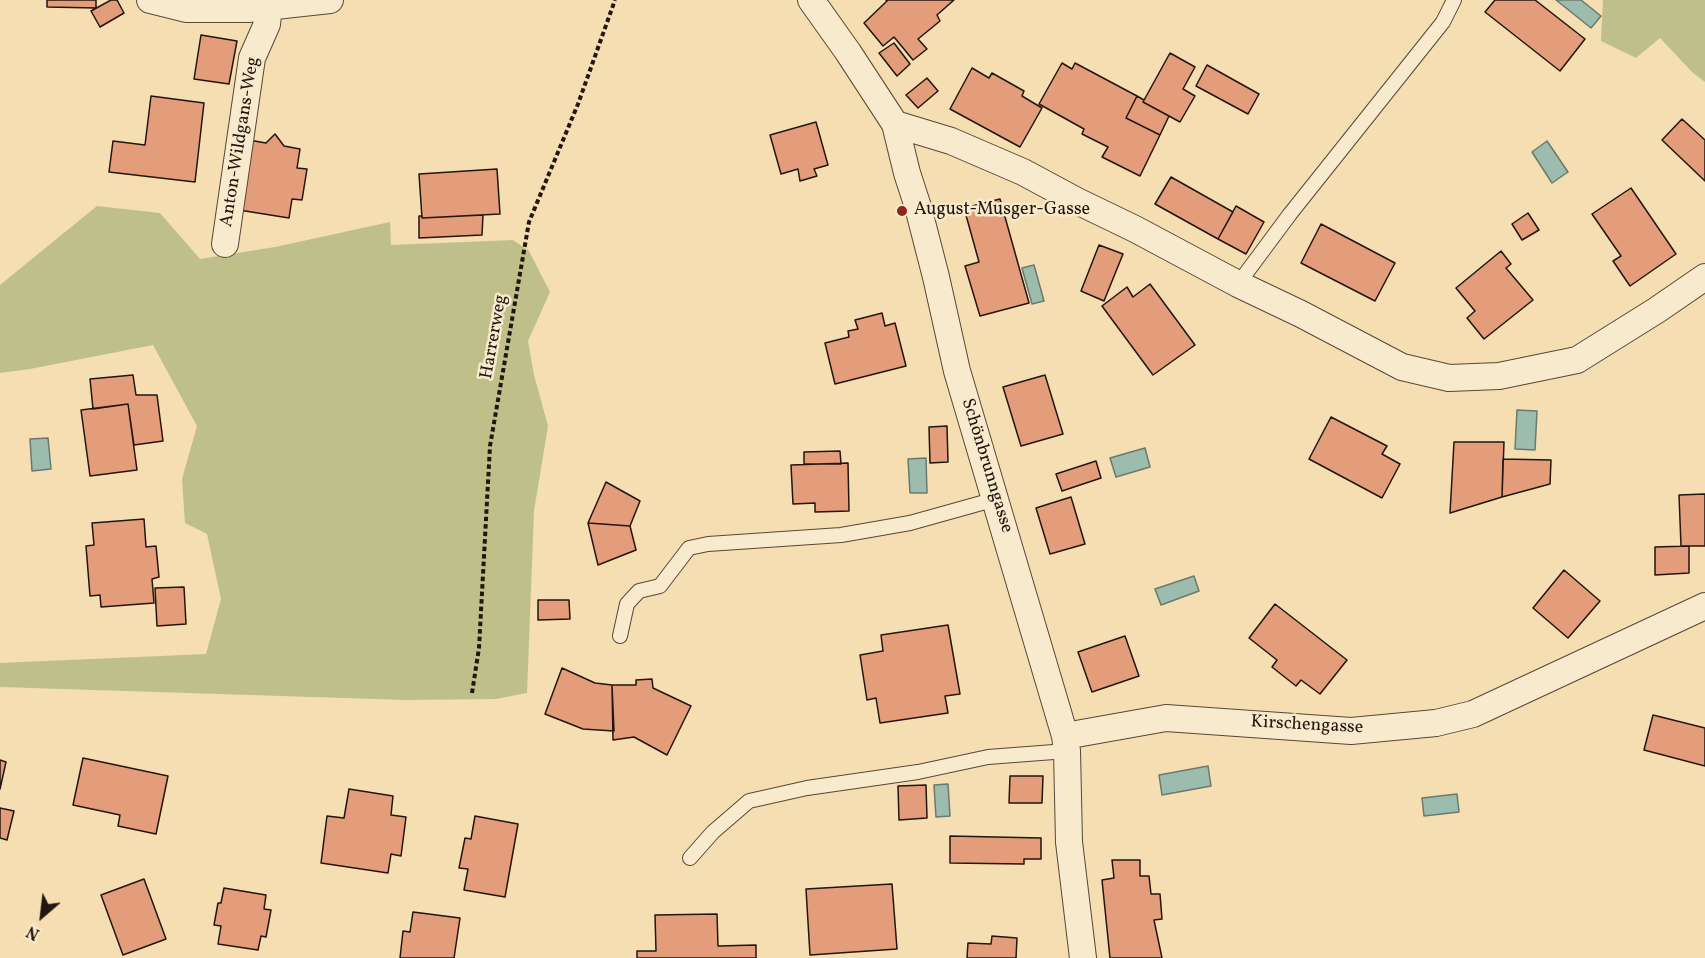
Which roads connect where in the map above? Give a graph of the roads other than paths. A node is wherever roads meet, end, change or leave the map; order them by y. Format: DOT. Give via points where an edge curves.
graph roads {
  1 [pos="150,0"];
  2 [pos="330,0"];
  3 [pos="811,0"];
  4 [pos="1454,0"];
  5 [pos="255,5"];
  6 [pos="895,124"];
  7 [pos="225,244"];
  8 [pos="1705,277"];
  9 [pos="1238,284"];
  10 [pos="996,499"];
  11 [pos="1705,606"];
  12 [pos="620,636"];
  13 [pos="1066,743"];
  14 [pos="690,858"];
  15 [pos="1083,958"];
  1 -- 5 [label="street" via="186,9"];
  2 -- 5 [label="street"];
  3 -- 6 [label="street, Schönbrunngasse"];
  4 -- 9 [label="lane" via="1443,22"];
  5 -- 7 [label="street, Anton-Wildgans-Weg" via="267,24 252,58"];
  6 -- 9 [label="street" via="951,141 1023,172"];
  6 -- 10 [label="street, Schönbrunngasse" via="957,371"];
  8 -- 9 [label="street" via="1577,360 1498,376 1449,378 1402,367"];
  10 -- 12 [label="lane" via="910,523 842,535 689,548 660,586 639,591 627,604"];
  10 -- 13 [label="street, Schönbrunngasse"];
  11 -- 13 [label="street, Kirschengasse" via="1473,714 1436,723 1351,731 1166,717"];
  13 -- 14 [label="lane" via="749,801"];
  13 -- 15 [label="street, Schönbrunngasse" via="1069,842"];
}
